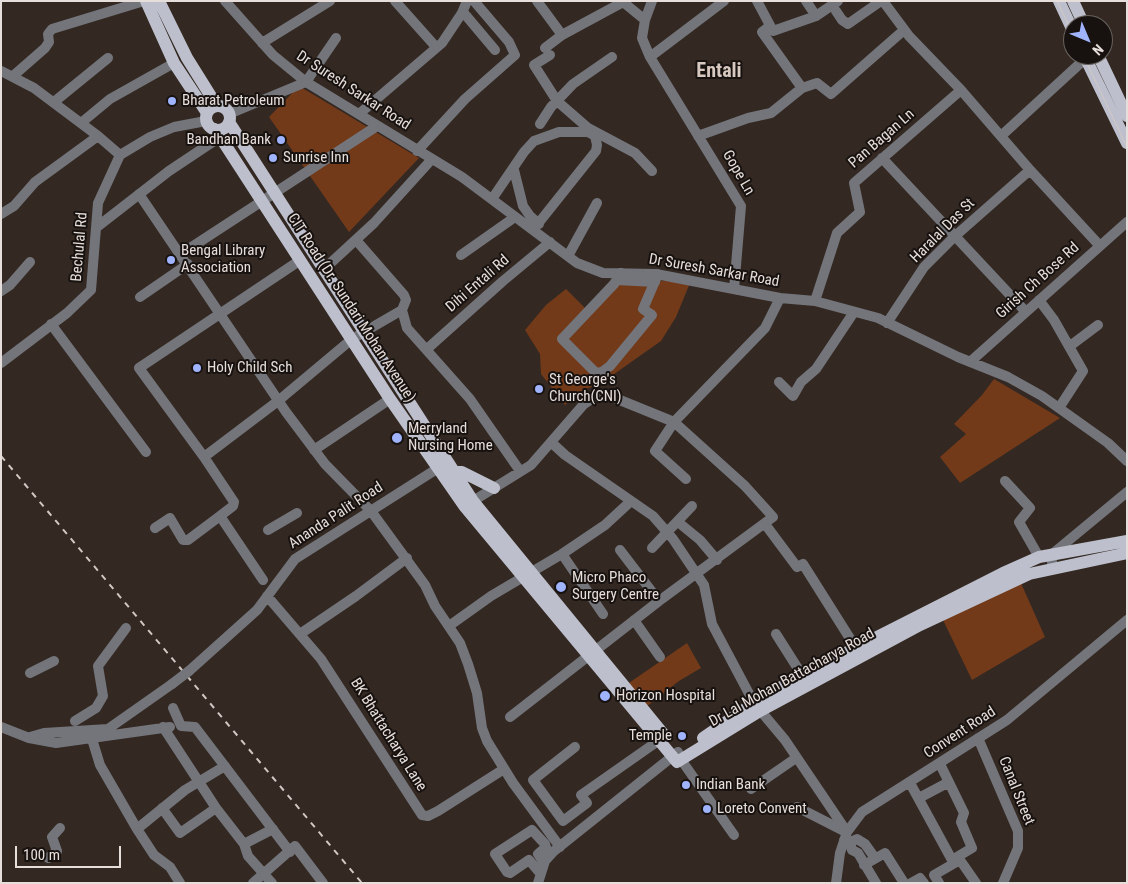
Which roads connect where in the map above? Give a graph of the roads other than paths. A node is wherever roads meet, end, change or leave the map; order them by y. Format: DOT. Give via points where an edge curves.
graph roads {
  1 [pos="145,1"];
  2 [pos="158,1"];
  3 [pos="225,1"];
  4 [pos="330,1"];
  5 [pos="395,1"];
  6 [pos="467,1"];
  7 [pos="474,1"];
  8 [pos="537,1"];
  9 [pos="652,1"];
  10 [pos="724,1"];
  11 [pos="757,1"];
  12 [pos="806,1"];
  13 [pos="882,1"];
  14 [pos="1059,1"];
  15 [pos="1073,1"];
  16 [pos="315,5"];
  17 [pos="837,6"];
  18 [pos="463,12"];
  19 [pos="1066,15"];
  20 [pos="1079,15"];
  21 [pos="816,16"];
  22 [pos="645,20"];
  23 [pos="770,26"];
  24 [pos="904,30"];
  25 [pos="562,35"];
  26 [pos="336,38"];
  27 [pos="262,43"];
  28 [pos="436,48"];
  29 [pos="495,50"];
  30 [pos="612,57"];
  31 [pos="650,57"];
  32 [pos="108,58"];
  33 [pos="174,63"];
  34 [pos="1080,65"];
  35 [pos="1094,65"];
  36 [pos="1096,65"];
  37 [pos="1,71"];
  38 [pos="13,76"];
  39 [pos="306,82"];
  40 [pos="802,88"];
  41 [pos="961,90"];
  42 [pos="557,101"];
  43 [pos="54,102"];
  44 [pos="359,114"];
  45 [pos="1127,116"];
  46 [pos="229,118"];
  47 [pos="213,121"];
  48 [pos="81,123"];
  49 [pos="540,124"];
  50 [pos="377,126"];
  51 [pos="98,136"];
  52 [pos="698,136"];
  53 [pos="1001,136"];
  54 [pos="1127,143"];
  55 [pos="417,151"];
  56 [pos="120,156"];
  57 [pos="882,158"];
  58 [pos="432,159"];
  59 [pos="514,170"];
  60 [pos="1030,170"];
  61 [pos="652,171"];
  62 [pos="273,193"];
  63 [pos="139,194"];
  64 [pos="492,199"];
  65 [pos="261,201"];
  66 [pos="597,203"];
  67 [pos="1,214"];
  68 [pos="516,217"];
  69 [pos="1127,222"];
  70 [pos="97,226"];
  71 [pos="536,227"];
  72 [pos="954,237"];
  73 [pos="356,240"];
  74 [pos="550,242"];
  75 [pos="1100,246"];
  76 [pos="181,254"];
  77 [pos="461,255"];
  78 [pos="568,256"];
  79 [pos="299,261"];
  80 [pos="30,262"];
  81 [pos="188,264"];
  82 [pos="323,270"];
  83 [pos="619,277"];
  84 [pos="656,278"];
  85 [pos="734,288"];
  86 [pos="1,291"];
  87 [pos="140,297"];
  88 [pos="780,298"];
  89 [pos="1039,300"];
  90 [pos="815,301"];
  91 [pos="402,310"];
  92 [pos="854,312"];
  93 [pos="1026,312"];
  94 [pos="220,314"];
  95 [pos="887,323"];
  96 [pos="51,324"];
  97 [pos="1098,325"];
  98 [pos="365,332"];
  99 [pos="352,339"];
  100 [pos="1070,346"];
  101 [pos="427,349"];
  102 [pos="970,362"];
  103 [pos="1,363"];
  104 [pos="778,382"];
  105 [pos="390,399"];
  106 [pos="278,401"];
  107 [pos="1059,408"];
  108 [pos="674,422"];
  109 [pos="552,443"];
  110 [pos="314,450"];
  111 [pos="146,452"];
  112 [pos="204,457"];
  113 [pos="1127,461"];
  114 [pos="447,468"];
  115 [pos="520,472"];
  116 [pos="686,478"];
  117 [pos="1005,480"];
  118 [pos="494,488"];
  119 [pos="1127,492"];
  120 [pos="473,501"];
  121 [pos="631,501"];
  122 [pos="692,506"];
  123 [pos="372,511"];
  124 [pos="297,513"];
  125 [pos="220,516"];
  126 [pos="678,522"];
  127 [pos="765,524"];
  128 [pos="155,528"];
  129 [pos="268,530"];
  130 [pos="668,532"];
  131 [pos="1127,540"];
  132 [pos="652,548"];
  133 [pos="620,550"];
  134 [pos="1127,553"];
  135 [pos="562,554"];
  136 [pos="1045,556"];
  137 [pos="407,558"];
  138 [pos="717,560"];
  139 [pos="1053,569"];
  140 [pos="526,574"];
  141 [pos="697,575"];
  142 [pos="263,580"];
  143 [pos="267,596"];
  144 [pos="659,601"];
  145 [pos="603,614"];
  146 [pos="634,620"];
  147 [pos="1127,620"];
  148 [pos="449,626"];
  149 [pos="126,628"];
  150 [pos="300,634"];
  151 [pos="776,634"];
  152 [pos="856,648"];
  153 [pos="593,654"];
  154 [pos="660,657"];
  155 [pos="54,661"];
  156 [pos="30,673"];
  157 [pos="802,675"];
  158 [pos="757,707"];
  159 [pos="173,708"];
  160 [pos="510,717"];
  161 [pos="75,722"];
  162 [pos="181,726"];
  163 [pos="1,727"];
  164 [pos="164,727"];
  165 [pos="29,738"];
  166 [pos="978,738"];
  167 [pos="92,739"];
  168 [pos="658,741"];
  169 [pos="574,746"];
  170 [pos="677,757"];
  171 [pos="796,758"];
  172 [pos="940,764"];
  173 [pos="225,766"];
  174 [pos="504,769"];
  175 [pos="198,782"];
  176 [pos="949,782"];
  177 [pos="910,783"];
  178 [pos="750,789"];
  179 [pos="919,798"];
  180 [pos="162,808"];
  181 [pos="216,808"];
  182 [pos="797,808"];
  183 [pos="60,828"];
  184 [pos="136,829"];
  185 [pos="273,829"];
  186 [pos="734,835"];
  187 [pos="847,838"];
  188 [pos="244,844"];
  189 [pos="560,847"];
  190 [pos="293,849"];
  191 [pos="533,857"];
  192 [pos="48,858"];
  193 [pos="875,858"];
  194 [pos="864,865"];
  195 [pos="541,873"];
  196 [pos="263,874"];
  197 [pos="180,883"];
  198 [pos="253,883"];
  199 [pos="272,883"];
  200 [pos="324,883"];
  201 [pos="836,883"];
  202 [pos="876,883"];
  203 [pos="904,883"];
  204 [pos="911,883"];
  205 [pos="924,883"];
  206 [pos="939,883"];
  207 [pos="976,883"];
  208 [pos="1002,883"];
  1 -- 33 [label="main road, CIT Road (Dr. Sundari Mohan Avenue)"];
  1 -- 38 [label="street" via="52,29 47,45"];
  2 -- 47 [label="main road, CIT Road (Dr. Sundari Mohan Avenue)" via="187,58"];
  3 -- 27 [label="street, Dr Suresh Sarkar Road"];
  4 -- 16 [label="street"];
  5 -- 28 [label="street"];
  6 -- 18 [label="street"];
  7 -- 55 [label="street" via="509,42 515,55 465,99"];
  8 -- 25 [label="street"];
  9 -- 22 [label="street, Gope Ln"];
  10 -- 31 [label="street"];
  11 -- 23 [label="street"];
  12 -- 21 [label="street"];
  13 -- 17 [label="street" via="848,24 842,20"];
  13 -- 24 [label="street"];
  14 -- 19 [label="main road"];
  15 -- 20 [label="main road"];
  16 -- 27 [label="street"];
  17 -- 21 [label="street"];
  18 -- 28 [label="street"];
  18 -- 29 [label="street"];
  21 -- 23 [label="street" via="773,31"];
  22 -- 25 [label="street" via="623,2"];
  22 -- 31 [label="street, Gope Ln" via="642,38"];
  23 -- 40 [label="street" via="762,32"];
  24 -- 40 [label="street" via="831,94 817,83"];
  24 -- 41 [label="street"];
  25 -- 42 [label="street" via="534,65"];
  26 -- 39 [label="street"];
  27 -- 39 [label="street, Dr Suresh Sarkar Road"];
  28 -- 44 [label="street"];
  30 -- 42 [label="street" via="573,84"];
  31 -- 52 [label="street, Gope Ln"];
  32 -- 43 [label="street"];
  33 -- 47 [label="main road, CIT Road (Dr. Sundari Mohan Avenue)"];
  33 -- 48 [label="street" via="110,99"];
  34 -- 53 [label="street"];
  35 -- 54 [label="main road"];
  36 -- 45 [label="main road"];
  37 -- 38 [label="street"];
  38 -- 43 [label="street"];
  39 -- 44 [label="street, Dr Suresh Sarkar Road"];
  39 -- 46 [label="street"];
  40 -- 52 [label="street" via="771,113"];
  41 -- 53 [label="street"];
  41 -- 57 [label="street, Pan Bagan Ln"];
  42 -- 49 [label="street"];
  42 -- 61 [label="street" via="588,128 635,153"];
  43 -- 48 [label="street"];
  44 -- 50 [label="street, Dr Suresh Sarkar Road"];
  46 -- 47 [label="main road" via="223,128"];
  46 -- 47 [label="main road" via="224,108"];
  46 -- 62 [label="main road, CIT Road (Dr. Sundari Mohan Avenue)"];
  47 -- 56 [label="street" via="174,127 150,137"];
  47 -- 63 [label="street" via="169,171"];
  47 -- 65 [label="main road, CIT Road (Dr. Sundari Mohan Avenue)"];
  48 -- 51 [label="street"];
  50 -- 55 [label="street, Dr Suresh Sarkar Road"];
  50 -- 62 [label="street"];
  51 -- 56 [label="street"];
  51 -- 67 [label="street" via="35,182 14,206"];
  52 -- 85 [label="street, Gope Ln" via="741,206"];
  53 -- 60 [label="street"];
  55 -- 58 [label="street, Dr Suresh Sarkar Road"];
  56 -- 70 [label="street, Bechulal Rd" via="98,204"];
  57 -- 72 [label="street"];
  57 -- 90 [label="street, Pan Bagan Ln" via="854,183 860,212 837,233"];
  58 -- 64 [label="street, Dr Suresh Sarkar Road"];
  58 -- 73 [label="street"];
  59 -- 64 [label="street"];
  59 -- 71 [label="street" via="523,206"];
  59 -- 71 [label="street" via="524,152 546,136 559,132 588,132 595,136 596,151"];
  60 -- 72 [label="street, Haralal Das St"];
  60 -- 75 [label="street"];
  62 -- 65 [label="street"];
  62 -- 82 [label="main road, CIT Road (Dr. Sundari Mohan Avenue)"];
  63 -- 70 [label="street"];
  63 -- 76 [label="street"];
  64 -- 68 [label="street, Dr Suresh Sarkar Road"];
  65 -- 76 [label="street"];
  65 -- 79 [label="main road, CIT Road (Dr. Sundari Mohan Avenue)"];
  66 -- 78 [label="street"];
  68 -- 71 [label="street, Dr Suresh Sarkar Road"];
  68 -- 77 [label="street"];
  69 -- 75 [label="street, Girish Ch Bose Rd"];
  70 -- 96 [label="street, Bechulal Rd" via="91,290"];
  71 -- 74 [label="street, Dr Suresh Sarkar Road"];
  72 -- 93 [label="street"];
  72 -- 95 [label="street, Haralal Das St" via="924,267"];
  73 -- 82 [label="street"];
  73 -- 91 [label="street" via="404,295 406,300"];
  74 -- 78 [label="street, Dr Suresh Sarkar Road"];
  74 -- 101 [label="street, Dihi Entali Rd"];
  75 -- 89 [label="street, Girish Ch Bose Rd"];
  76 -- 81 [label="street"];
  78 -- 83 [label="street, Dr Suresh Sarkar Road" via="603,274"];
  79 -- 94 [label="street"];
  79 -- 99 [label="main road, CIT Road (Dr. Sundari Mohan Avenue)"];
  80 -- 86 [label="street"];
  81 -- 87 [label="street"];
  81 -- 94 [label="street"];
  82 -- 98 [label="main road, CIT Road (Dr. Sundari Mohan Avenue)"];
  83 -- 84 [label="street, Dr Suresh Sarkar Road"];
  83 -- 84 [label="street" via="562,339 596,374 610,366 652,315 644,309"];
  84 -- 85 [label="street, Dr Suresh Sarkar Road"];
  85 -- 88 [label="street, Dr Suresh Sarkar Road"];
  88 -- 90 [label="street, Dr Suresh Sarkar Road"];
  88 -- 108 [label="street" via="765,328"];
  89 -- 93 [label="street, Girish Ch Bose Rd"];
  89 -- 100 [label="street"];
  90 -- 92 [label="street, Dr Suresh Sarkar Road"];
  91 -- 98 [label="street"];
  91 -- 101 [label="street" via="407,328"];
  92 -- 95 [label="street, Dr Suresh Sarkar Road"];
  92 -- 104 [label="street" via="816,369 801,382 793,396"];
  93 -- 102 [label="street, Girish Ch Bose Rd"];
  94 -- 106 [label="street"];
  94 -- 112 [label="street" via="139,368"];
  95 -- 102 [label="street, Dr Suresh Sarkar Road"];
  96 -- 103 [label="street, Bechulal Rd"];
  96 -- 111 [label="street"];
  97 -- 100 [label="street"];
  98 -- 99 [label="street"];
  98 -- 114 [label="main road, CIT Road (Dr. Sundari Mohan Avenue)"];
  99 -- 105 [label="main road, CIT Road (Dr. Sundari Mohan Avenue)"];
  99 -- 106 [label="street"];
  100 -- 107 [label="street" via="1083,374"];
  101 -- 115 [label="street" via="470,399"];
  102 -- 107 [label="street, Dr Suresh Sarkar Road" via="1008,377"];
  105 -- 110 [label="street"];
  105 -- 114 [label="main road, CIT Road (Dr. Sundari Mohan Avenue)"];
  106 -- 110 [label="street"];
  106 -- 112 [label="street"];
  107 -- 113 [label="street, Dr Suresh Sarkar Road" via="1108,443"];
  108 -- 109 [label="street" via="610,396 596,396 584,404"];
  108 -- 116 [label="street" via="654,451"];
  108 -- 127 [label="street" via="732,474 773,517"];
  109 -- 115 [label="street"];
  109 -- 121 [label="street"];
  110 -- 123 [label="street"];
  112 -- 125 [label="street" via="234,502"];
  114 -- 118 [label="main road"];
  114 -- 120 [label="main road, CIT Road (Dr. Sundari Mohan Avenue)"];
  114 -- 123 [label="street, Ananda Palit Road"];
  114 -- 140 [label="main road, CIT Road (Dr. Sundari Mohan Avenue)" via="465,507"];
  115 -- 118 [label="street"];
  117 -- 136 [label="street" via="1030,508 1019,522"];
  118 -- 120 [label="street"];
  119 -- 136 [label="street"];
  120 -- 140 [label="main road, CIT Road (Dr. Sundari Mohan Avenue)"];
  121 -- 130 [label="street" via="653,516"];
  121 -- 135 [label="street" via="606,525"];
  122 -- 126 [label="street"];
  123 -- 137 [label="street"];
  123 -- 143 [label="street, Ananda Palit Road" via="295,559"];
  124 -- 129 [label="street"];
  125 -- 128 [label="street" via="188,540 183,540 170,518"];
  125 -- 142 [label="street"];
  126 -- 130 [label="street"];
  126 -- 138 [label="street"];
  127 -- 138 [label="street" via="734,544"];
  127 -- 152 [label="street" via="797,567 804,564"];
  130 -- 132 [label="street"];
  130 -- 141 [label="street"];
  131 -- 136 [label="main road, Dr Lal Mohan Battacharya Road"];
  133 -- 144 [label="street"];
  134 -- 139 [label="main road, Dr Lal Mohan Battacharya Road"];
  135 -- 140 [label="street"];
  135 -- 145 [label="street"];
  136 -- 139 [label="street"];
  136 -- 152 [label="main road, Dr Lal Mohan Battacharya Road" via="1003,573"];
  137 -- 148 [label="street"];
  137 -- 150 [label="street"];
  138 -- 141 [label="street"];
  139 -- 158 [label="main road, Dr Lal Mohan Battacharya Road" via="1029,574"];
  140 -- 148 [label="street"];
  140 -- 153 [label="main road, CIT Road (Dr. Sundari Mohan Avenue)"];
  141 -- 144 [label="street"];
  141 -- 158 [label="street" via="704,586 712,624"];
  143 -- 150 [label="street, BK Bhattacharya Lane"];
  143 -- 165 [label="street, Ananda Palit Road, bridge" via="238,629 189,671 108,729 44,733"];
  144 -- 146 [label="street"];
  146 -- 153 [label="street"];
  146 -- 154 [label="street"];
  147 -- 166 [label="street, Convent Road" via="1007,720"];
  148 -- 174 [label="street" via="468,664 477,693 482,728"];
  149 -- 161 [label="street" via="98,666 102,696 96,708"];
  150 -- 174 [label="street, BK Bhattacharya Lane" via="355,708 422,815 438,812"];
  151 -- 157 [label="street"];
  152 -- 157 [label="main road, Dr Lal Mohan Battacharya Road"];
  153 -- 160 [label="street"];
  153 -- 168 [label="main road, CIT Road (Dr. Sundari Mohan Avenue)"];
  153 -- 170 [label="main road, CIT Road (Dr. Sundari Mohan Avenue)"];
  155 -- 156 [label="street"];
  157 -- 158 [label="main road, Dr Lal Mohan Battacharya Road"];
  158 -- 170 [label="main road, Dr Lal Mohan Battacharya Road"];
  158 -- 171 [label="street"];
  159 -- 162 [label="street"];
  162 -- 164 [label="street"];
  162 -- 173 [label="street" via="195,727"];
  163 -- 165 [label="street"];
  164 -- 167 [label="street"];
  164 -- 175 [label="street"];
  165 -- 167 [label="street" via="56,743"];
  166 -- 172 [label="street, Convent Road"];
  166 -- 208 [label="street, Canal Street" via="1018,831 1018,848"];
  167 -- 184 [label="street" via="100,765"];
  168 -- 169 [label="street" via="581,795 587,803 563,821 534,780"];
  168 -- 170 [label="main road, CIT Road (Dr. Sundari Mohan Avenue)"];
  170 -- 186 [label="street"];
  170 -- 189 [label="street"];
  171 -- 178 [label="street"];
  171 -- 187 [label="street"];
  172 -- 176 [label="street"];
  172 -- 177 [label="street, Convent Road"];
  173 -- 175 [label="street"];
  173 -- 185 [label="street"];
  174 -- 189 [label="street"];
  175 -- 180 [label="street"];
  175 -- 181 [label="street"];
  176 -- 179 [label="street"];
  176 -- 179 [label="street" via="964,813 961,822 972,848 952,860"];
  177 -- 179 [label="street"];
  177 -- 187 [label="street, Convent Road" via="862,812"];
  180 -- 181 [label="street" via="180,833"];
  180 -- 184 [label="street"];
  181 -- 188 [label="street"];
  182 -- 187 [label="street"];
  183 -- 192 [label="street" via="52,837 57,851"];
  184 -- 197 [label="street"];
  185 -- 188 [label="street"];
  185 -- 190 [label="street"];
  187 -- 193 [label="street" via="865,844"];
  187 -- 194 [label="street"];
  187 -- 201 [label="street, Convent Road"];
  188 -- 196 [label="street" via="248,856"];
  189 -- 195 [label="street"];
  190 -- 196 [label="street"];
  190 -- 200 [label="street"];
  191 -- 191 [label="street" via="510,873 495,854 532,830 546,847"];
  191 -- 195 [label="street"];
  193 -- 194 [label="street"];
  193 -- 203 [label="street" via="885,853"];
  194 -- 202 [label="street"];
  196 -- 198 [label="street"];
  196 -- 199 [label="street"];
  204 -- 205 [label="street" via="920,878"];
  206 -- 207 [label="street" via="934,875 960,860"];
}
